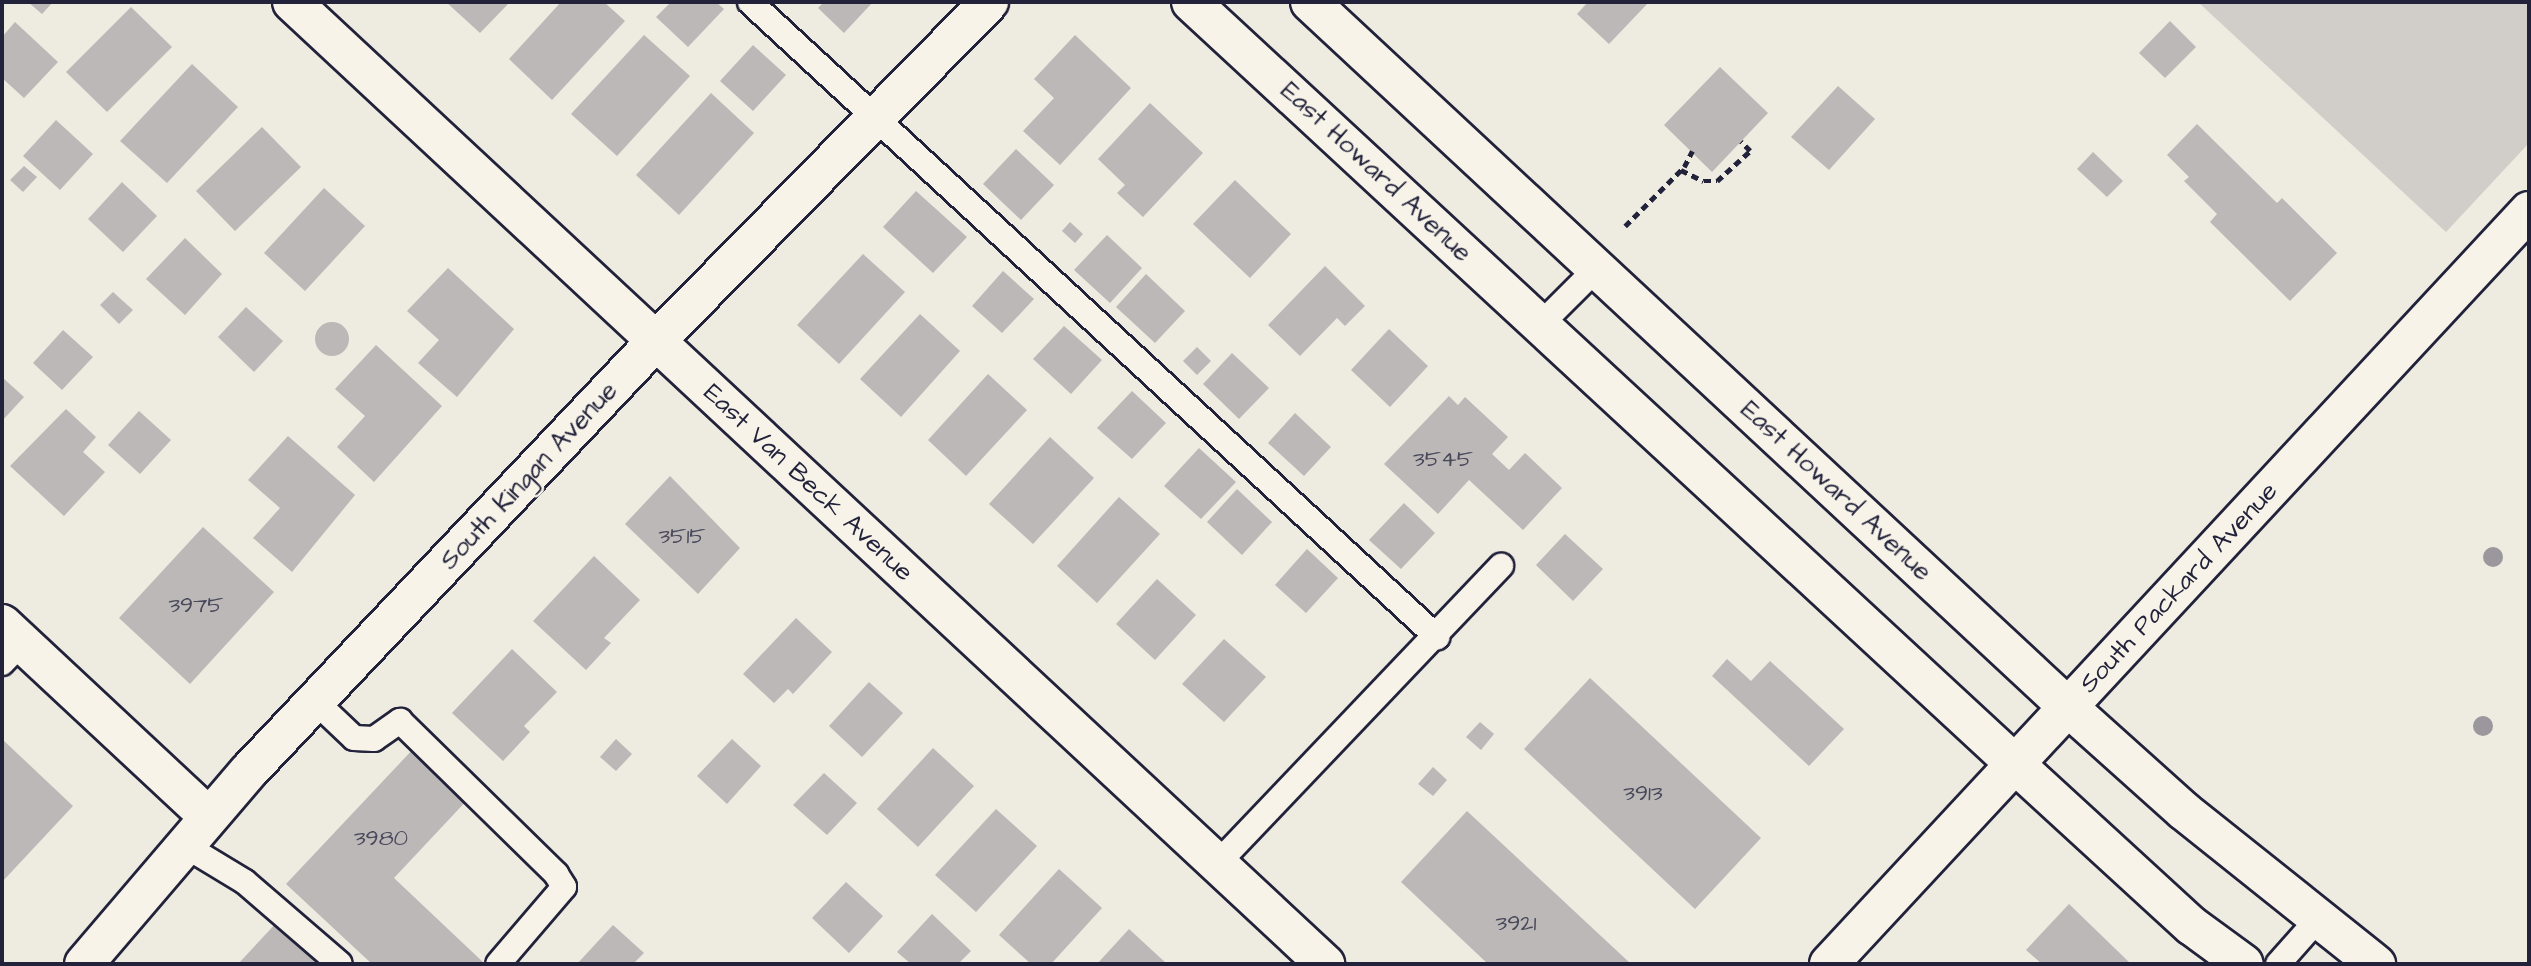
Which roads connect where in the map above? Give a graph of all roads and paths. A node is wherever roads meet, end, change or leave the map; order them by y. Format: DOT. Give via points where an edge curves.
graph roads {
  1 [pos="292,2"];
  2 [pos="750,2"];
  3 [pos="989,2"];
  4 [pos="1191,2"];
  5 [pos="1310,2"];
  6 [pos="875,117"];
  7 [pos="1741,142"];
  8 [pos="1692,151"];
  9 [pos="1681,170"];
  10 [pos="2529,211"];
  11 [pos="1625,226"];
  12 [pos="1597,268"];
  13 [pos="1541,324"];
  14 [pos="656,341"];
  15 [pos="1501,566"];
  16 [pos="1437,637"];
  17 [pos="8,643"];
  18 [pos="316,702"];
  19 [pos="2068,707"];
  20 [pos="2015,764"];
  21 [pos="208,816"];
  22 [pos="184,845"];
  23 [pos="1217,864"];
  24 [pos="2317,920"];
  25 [pos="84,964"];
  26 [pos="340,964"];
  27 [pos="498,964"];
  28 [pos="1325,964"];
  29 [pos="1829,964"];
  30 [pos="2244,964"];
  31 [pos="2278,964"];
  32 [pos="2376,964"];
  1 -- 14 [label="street, East Van Beck Avenue"];
  2 -- 6 [label="lane"];
  3 -- 6 [label="street, South Kingan Avenue"];
  4 -- 13 [label="street, East Howard Avenue"];
  5 -- 12 [label="street, East Howard Avenue"];
  6 -- 14 [label="street, South Kingan Avenue"];
  6 -- 16 [label="lane"];
  7 -- 9 [label="path" via="1750,151 1717,181 1704,181"];
  8 -- 9 [label="path"];
  9 -- 11 [label="path"];
  10 -- 19 [label="street, South Packard Avenue"];
  12 -- 13 [label="lane"];
  12 -- 19 [label="street, East Howard Avenue"];
  13 -- 20 [label="street, East Howard Avenue"];
  14 -- 18 [label="street, South Kingan Avenue"];
  14 -- 23 [label="street, East Van Beck Avenue"];
  15 -- 16 [label="lane"];
  16 -- 23 [label="lane"];
  17 -- 21 [label="street"];
  18 -- 21 [label="street, South Kingan Avenue"];
  18 -- 27 [label="lane" via="354,738 374,739 400,721 556,874 564,887"];
  19 -- 20 [label="street, South Packard Avenue"];
  19 -- 24 [label="street, East Howard Avenue" via="2184,811"];
  20 -- 29 [label="street, South Packard Avenue"];
  20 -- 30 [label="street, East Howard Avenue" via="2192,926"];
  21 -- 22 [label="street, South Kingan Avenue"];
  22 -- 25 [label="street, South Kingan Avenue"];
  22 -- 26 [label="lane" via="245,882"];
  23 -- 28 [label="street, East Van Beck Avenue"];
  24 -- 31 [label="lane"];
  24 -- 32 [label="street, East Howard Avenue"];
}
